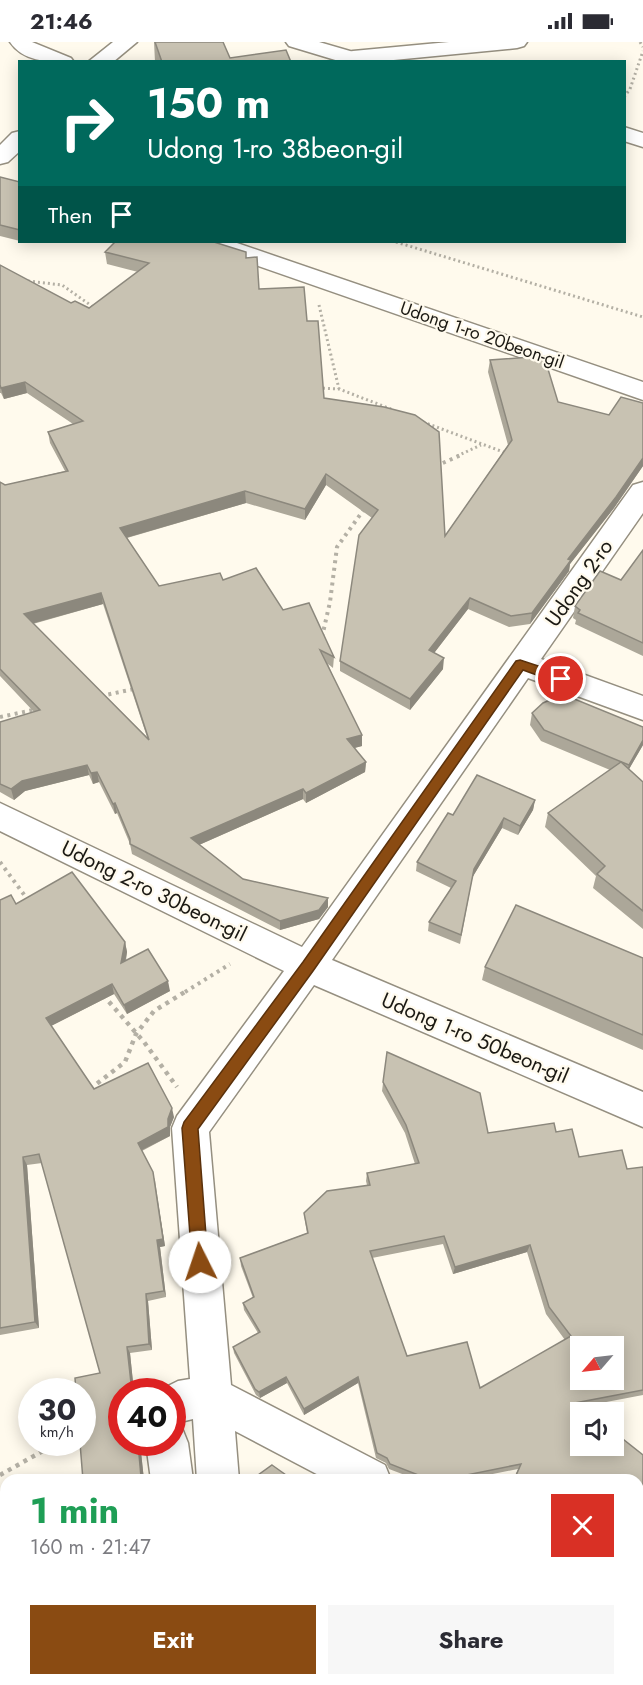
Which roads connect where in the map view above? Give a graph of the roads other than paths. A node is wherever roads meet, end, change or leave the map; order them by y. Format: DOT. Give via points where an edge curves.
graph roads {
  1 [pos="51,42"];
  2 [pos="296,42"];
  3 [pos="373,42"];
  4 [pos="517,42"];
  5 [pos="122,43"];
  6 [pos="23,45"];
  7 [pos="360,59"];
  8 [pos="59,60"];
  9 [pos="101,60"];
  10 [pos="626,135"];
  11 [pos="18,140"];
  12 [pos="643,140"];
  13 [pos="0,157"];
  14 [pos="0,166"];
  15 [pos="18,172"];
  16 [pos="215,243"];
  17 [pos="643,391"];
  18 [pos="643,492"];
  19 [pos="520,664"];
  20 [pos="643,708"];
  21 [pos="0,816"];
  22 [pos="308,966"];
  23 [pos="643,1110"];
  24 [pos="191,1400"];
  25 [pos="169,1456"];
  26 [pos="171,1474"];
  27 [pos="216,1474"];
  28 [pos="357,1474"];
  1 -- 6 [label="street"];
  2 -- 7 [label="street"];
  3 -- 7 [label="street"];
  4 -- 7 [label="street"];
  5 -- 9 [label="street"];
  6 -- 8 [label="street"];
  10 -- 12 [label="street"];
  11 -- 13 [label="street"];
  14 -- 15 [label="street"];
  16 -- 17 [label="street, Udong 1-ro 20beon-gil"];
  18 -- 19 [label="street, Udong 2-ro"];
  19 -- 20 [label="street"];
  19 -- 22 [label="street, Udong 2-ro"];
  21 -- 22 [label="street, Udong 2-ro 30beon-gil"];
  22 -- 23 [label="street, Udong 1-ro 50beon-gil"];
  22 -- 24 [label="street, Udong 2-ro" via="190,1128"];
  24 -- 27 [label="street"];
  24 -- 28 [label="street"];
  25 -- 26 [label="street"];
}
